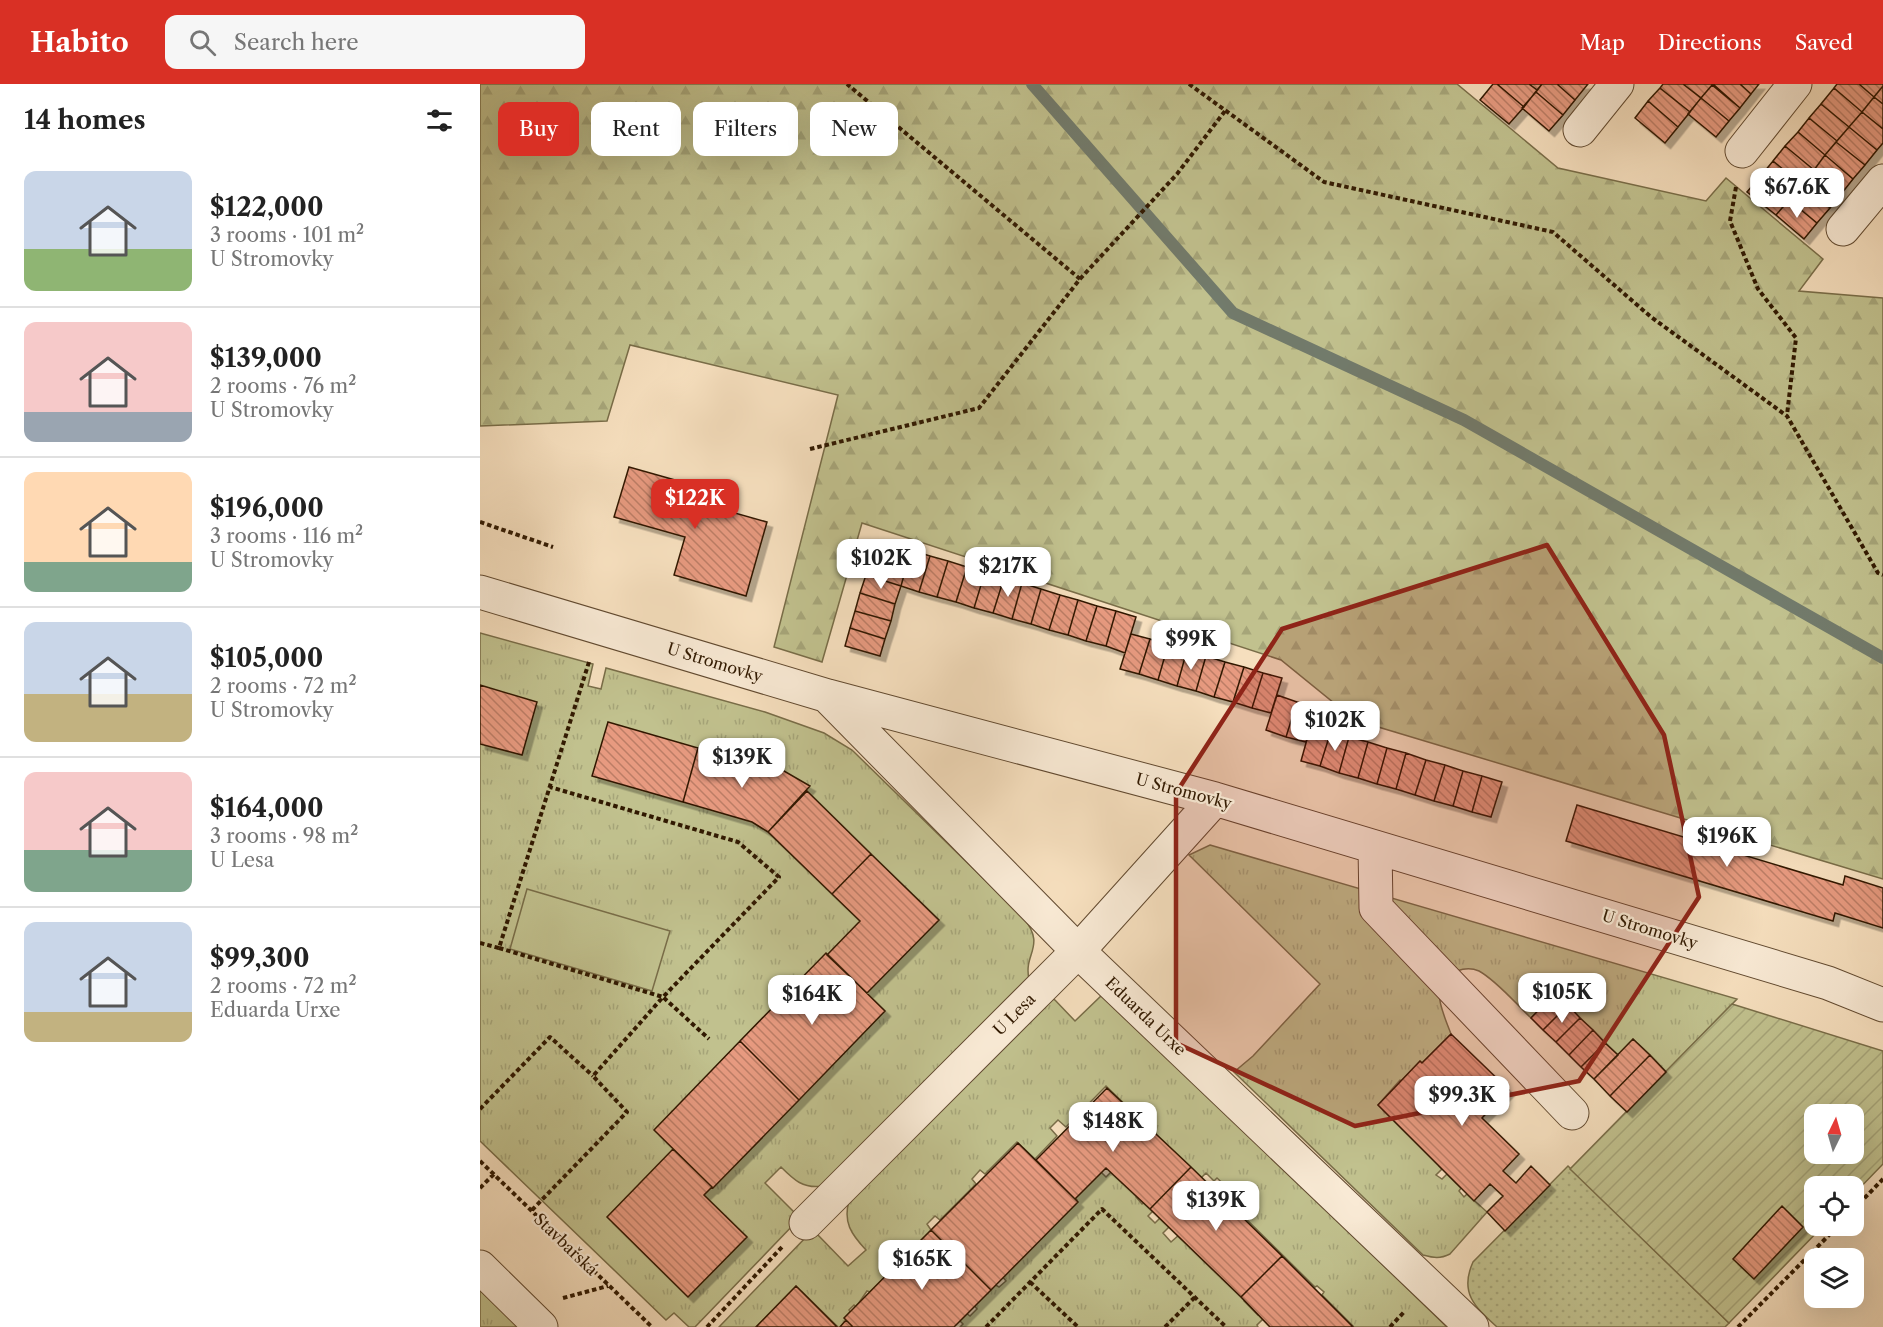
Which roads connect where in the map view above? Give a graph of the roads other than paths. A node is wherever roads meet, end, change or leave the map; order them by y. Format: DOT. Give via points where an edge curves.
graph roads {
  1 [pos="1617,84"];
  2 [pos="1795,84"];
  3 [pos="1580,130"];
  4 [pos="1742,151"];
  5 [pos="1883,181"];
  6 [pos="1843,230"];
  7 [pos="480,592"];
  8 [pos="828,696"];
  9 [pos="1215,799"];
  10 [pos="1375,847"];
  11 [pos="1078,951"];
  12 [pos="1883,1005"];
  13 [pos="1572,1113"];
  14 [pos="806,1223"];
  15 [pos="480,1267"];
  16 [pos="541,1327"];
  17 [pos="1472,1327"];
  1 -- 3 [label="street"];
  2 -- 4 [label="street"];
  5 -- 6 [label="street"];
  7 -- 8 [label="street, U Stromovky"];
  8 -- 9 [label="street, U Stromovky"];
  8 -- 11 [label="street, Eduarda Urxe"];
  9 -- 10 [label="street, U Stromovky"];
  9 -- 11 [label="street, U Lesa"];
  10 -- 12 [label="street, U Stromovky" via="1828,983"];
  10 -- 13 [label="street" via="1376,908"];
  11 -- 14 [label="street, U Lesa"];
  11 -- 17 [label="street, Eduarda Urxe"];
  15 -- 16 [label="street"];
}
